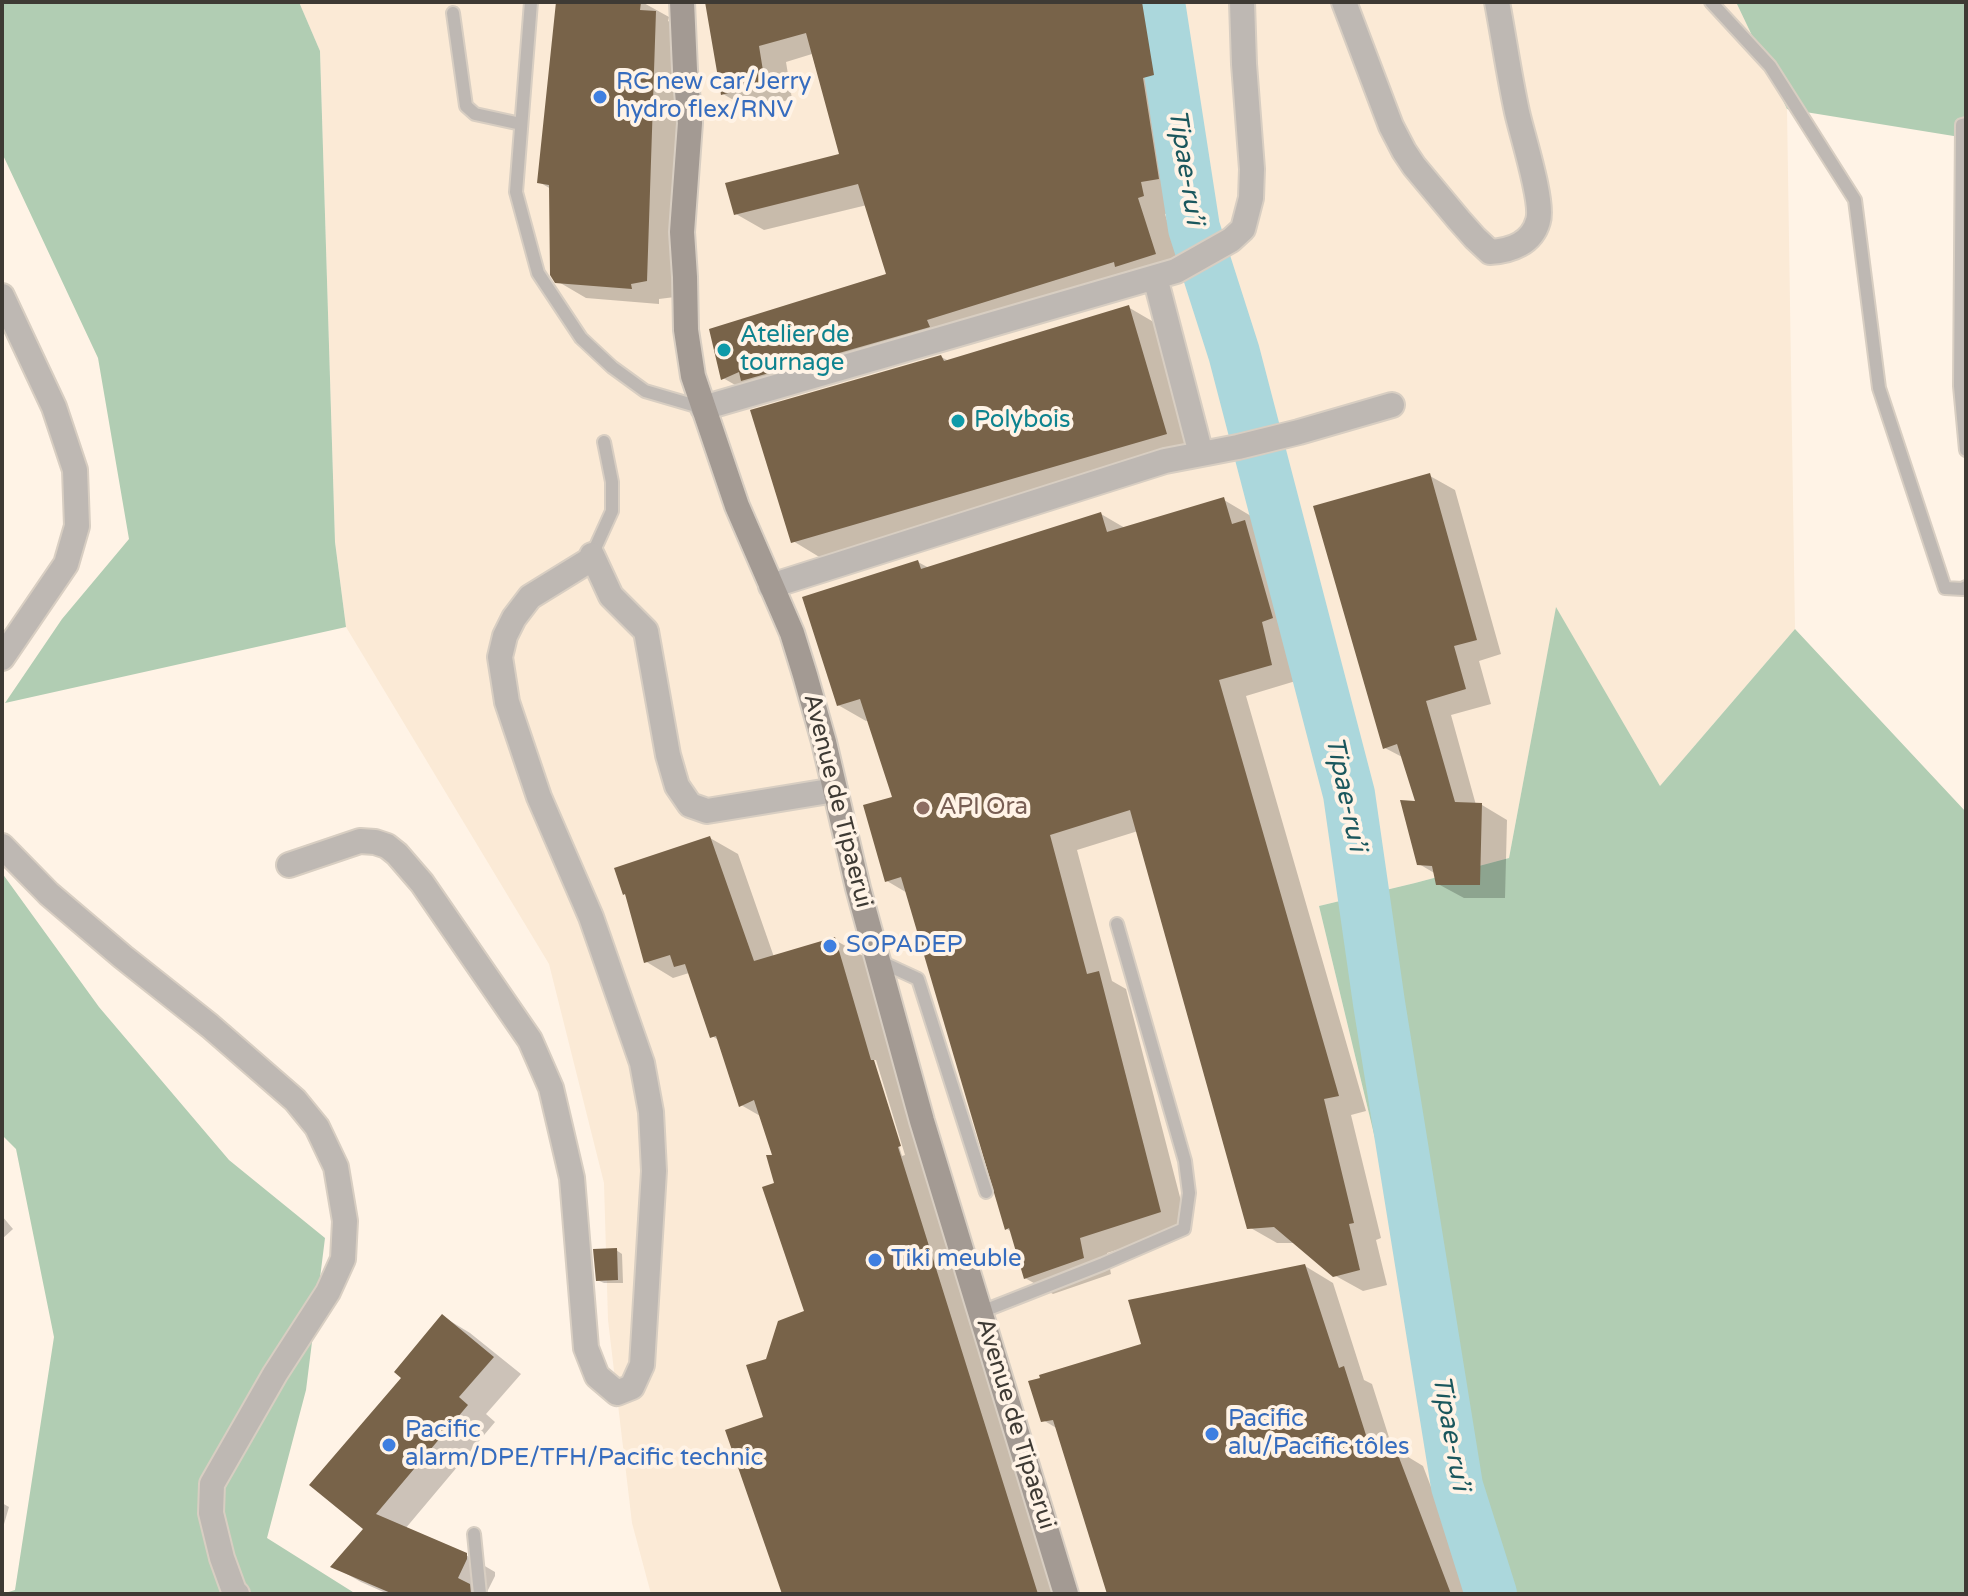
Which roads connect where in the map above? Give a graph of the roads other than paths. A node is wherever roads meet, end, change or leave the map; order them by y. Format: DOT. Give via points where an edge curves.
graph roads {
  1 [pos="520,2"];
  2 [pos="531,2"];
  3 [pos="682,2"];
  4 [pos="1242,2"];
  5 [pos="1344,2"];
  6 [pos="1497,2"];
  7 [pos="1711,2"];
  8 [pos="453,13"];
  9 [pos="528,23"];
  10 [pos="521,124"];
  11 [pos="1966,124"];
  12 [pos="1165,274"];
  13 [pos="2,296"];
  14 [pos="1392,405"];
  15 [pos="703,408"];
  16 [pos="604,442"];
  17 [pos="1966,450"];
  18 [pos="1201,454"];
  19 [pos="592,555"];
  20 [pos="771,586"];
  21 [pos="1966,587"];
  22 [pos="2,658"];
  23 [pos="835,790"];
  24 [pos="2,846"];
  25 [pos="289,865"];
  26 [pos="1117,924"];
  27 [pos="879,961"];
  28 [pos="986,1192"];
  29 [pos="981,1312"];
  30 [pos="474,1534"];
  31 [pos="237,1594"];
  32 [pos="480,1594"];
  33 [pos="1066,1594"];
  1 -- 9 [label="lane"];
  2 -- 9 [label="lane"];
  3 -- 15 [label="main road, Avenue de Tipaerui" via="690,123 682,232 686,330"];
  4 -- 12 [label="street" via="1252,169 1243,229 1209,254"];
  5 -- 6 [label="street" via="1404,151 1475,238 1490,252 1498,252 1529,237 1539,205"];
  7 -- 21 [label="lane" via="1770,66 1855,200 1879,388 1945,588"];
  8 -- 10 [label="lane" via="466,106 490,119"];
  9 -- 10 [label="lane"];
  10 -- 15 [label="lane" via="516,192 538,273 581,338 612,367 645,391"];
  11 -- 17 [label="lane" via="1960,386"];
  12 -- 15 [label="street"];
  12 -- 18 [label="street"];
  13 -- 22 [label="street" via="54,407 75,470 77,526 66,564"];
  14 -- 18 [label="street"];
  15 -- 20 [label="main road, Avenue de Tipaerui"];
  16 -- 19 [label="lane" via="612,511"];
  18 -- 20 [label="street"];
  19 -- 23 [label="street" via="611,596 646,631 668,755 677,786 690,805 707,811"];
  19 -- 25 [label="street" via="530,597 514,618 500,657 507,702 539,797 591,917 642,1063 651,1112 654,1171 642,1365 632,1387 617,1393 606,1385 586,1348 572,1178 551,1088 530,1040 422,883 387,846 360,841"];
  20 -- 23 [label="main road, Avenue de Tipaerui" via="792,633"];
  23 -- 27 [label="main road, Avenue de Tipaerui"];
  24 -- 31 [label="street" via="49,894 295,1100 317,1127 336,1167 345,1221 343,1259 212,1484 211,1513"];
  26 -- 29 [label="lane" via="1185,1161 1189,1193 1184,1229"];
  27 -- 28 [label="lane" via="918,979"];
  27 -- 29 [label="main road, Avenue de Tipaerui"];
  29 -- 33 [label="main road, Avenue de Tipaerui"];
  30 -- 32 [label="lane"];
}
